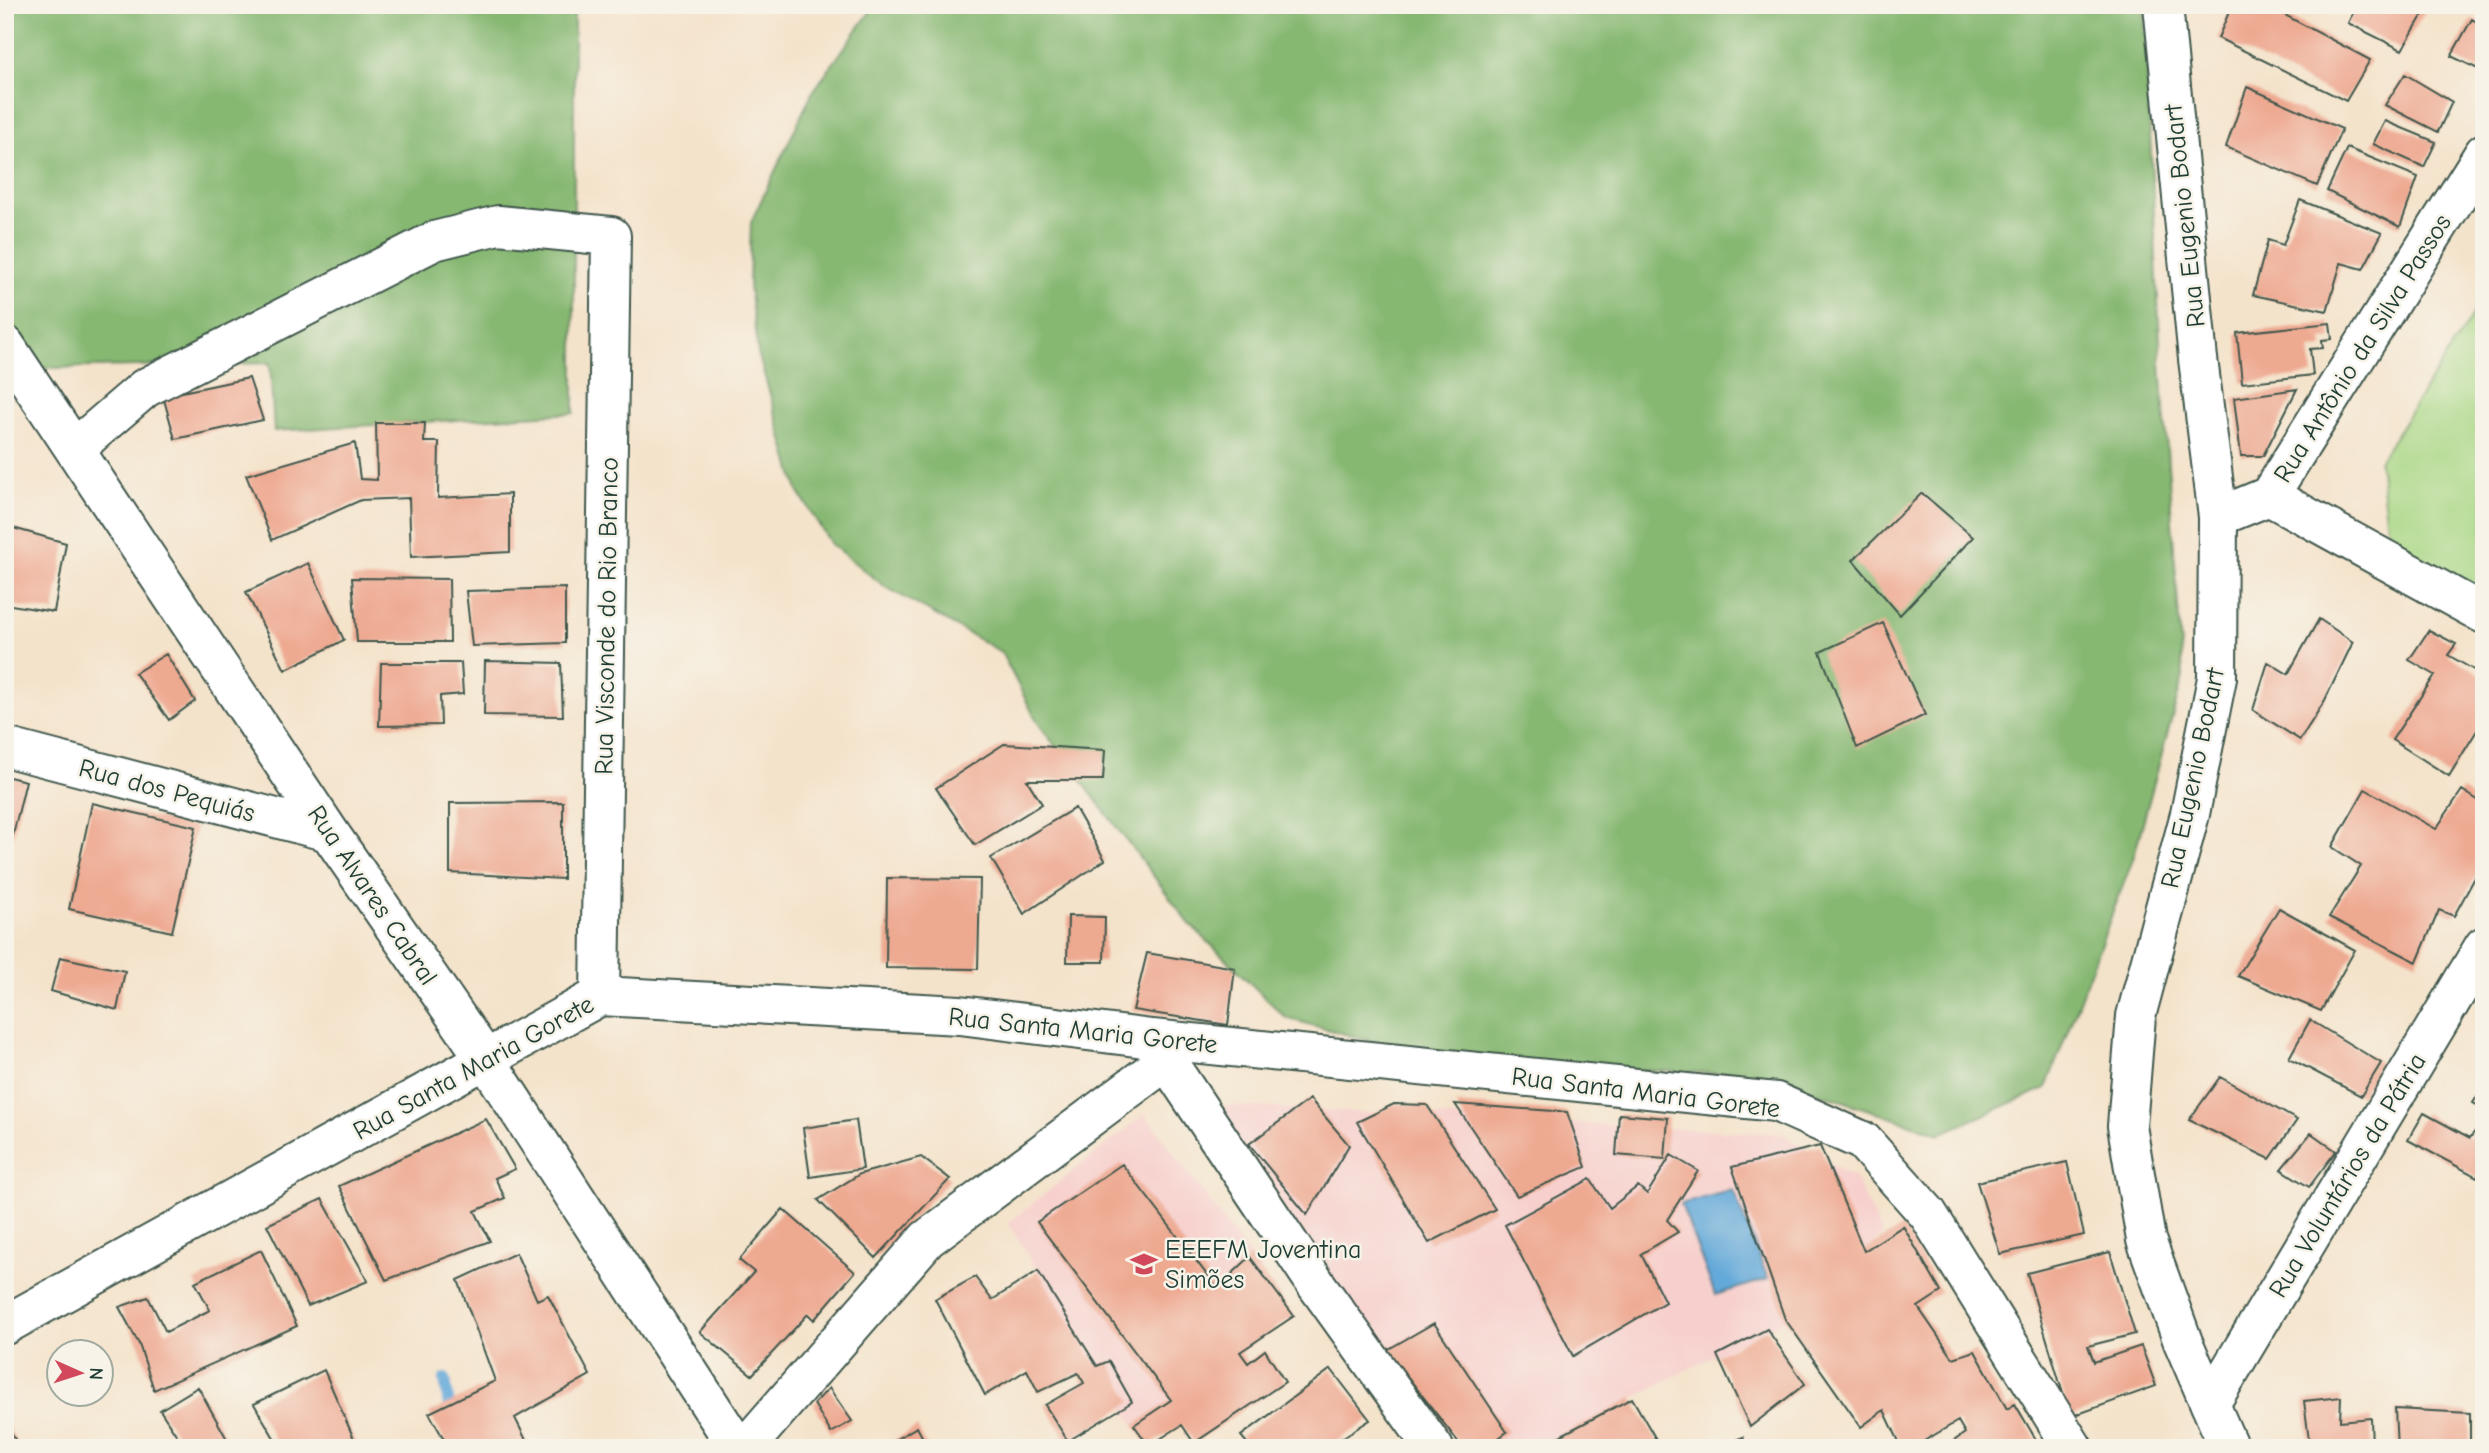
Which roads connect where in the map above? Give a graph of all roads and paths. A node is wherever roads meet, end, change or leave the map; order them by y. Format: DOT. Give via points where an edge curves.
graph roads {
  1 [pos="2163,5"];
  2 [pos="2484,153"];
  3 [pos="5,345"];
  4 [pos="78,451"];
  5 [pos="2269,496"];
  6 [pos="2218,517"];
  7 [pos="2484,614"];
  8 [pos="5,747"];
  9 [pos="329,832"];
  10 [pos="2484,946"];
  11 [pos="600,996"];
  12 [pos="1159,1050"];
  13 [pos="486,1060"];
  14 [pos="5,1325"];
  15 [pos="2210,1404"];
  16 [pos="738,1448"];
  17 [pos="745,1448"];
  18 [pos="1434,1448"];
  19 [pos="2073,1448"];
  20 [pos="2229,1448"];
  1 -- 6 [label="street, Rua Eugenio Bodart"];
  2 -- 5 [label="street, Rua Antônio da Silva Passos"];
  3 -- 4 [label="street, Rua Alvares Cabral"];
  4 -- 9 [label="street, Rua Alvares Cabral"];
  4 -- 11 [label="street, Rua Visconde do Rio Branco" via="145,388 434,241 498,225 611,236"];
  5 -- 6 [label="street, Rua Antônio da Silva Passos"];
  5 -- 7 [label="street"];
  6 -- 15 [label="street, Rua Eugenio Bodart" via="2217,678 2190,814 2136,1016 2127,1126 2146,1240"];
  8 -- 9 [label="street, Rua dos Pequiás"];
  9 -- 13 [label="street, Rua Alvares Cabral"];
  10 -- 15 [label="street, Rua Voluntários da Pátria"];
  11 -- 12 [label="street, Rua Santa Maria Gorete" via="960,1015"];
  11 -- 13 [label="street, Rua Santa Maria Gorete"];
  12 -- 17 [label="street" via="927,1239"];
  12 -- 18 [label="street" via="1316,1284"];
  12 -- 19 [label="street, Rua Santa Maria Gorete" via="1776,1102 1863,1141 1928,1214"];
  13 -- 14 [label="street, Rua Santa Maria Gorete"];
  13 -- 16 [label="street, Rua Alvares Cabral"];
  15 -- 20 [label="street, Rua Eugenio Bodart"];
}
